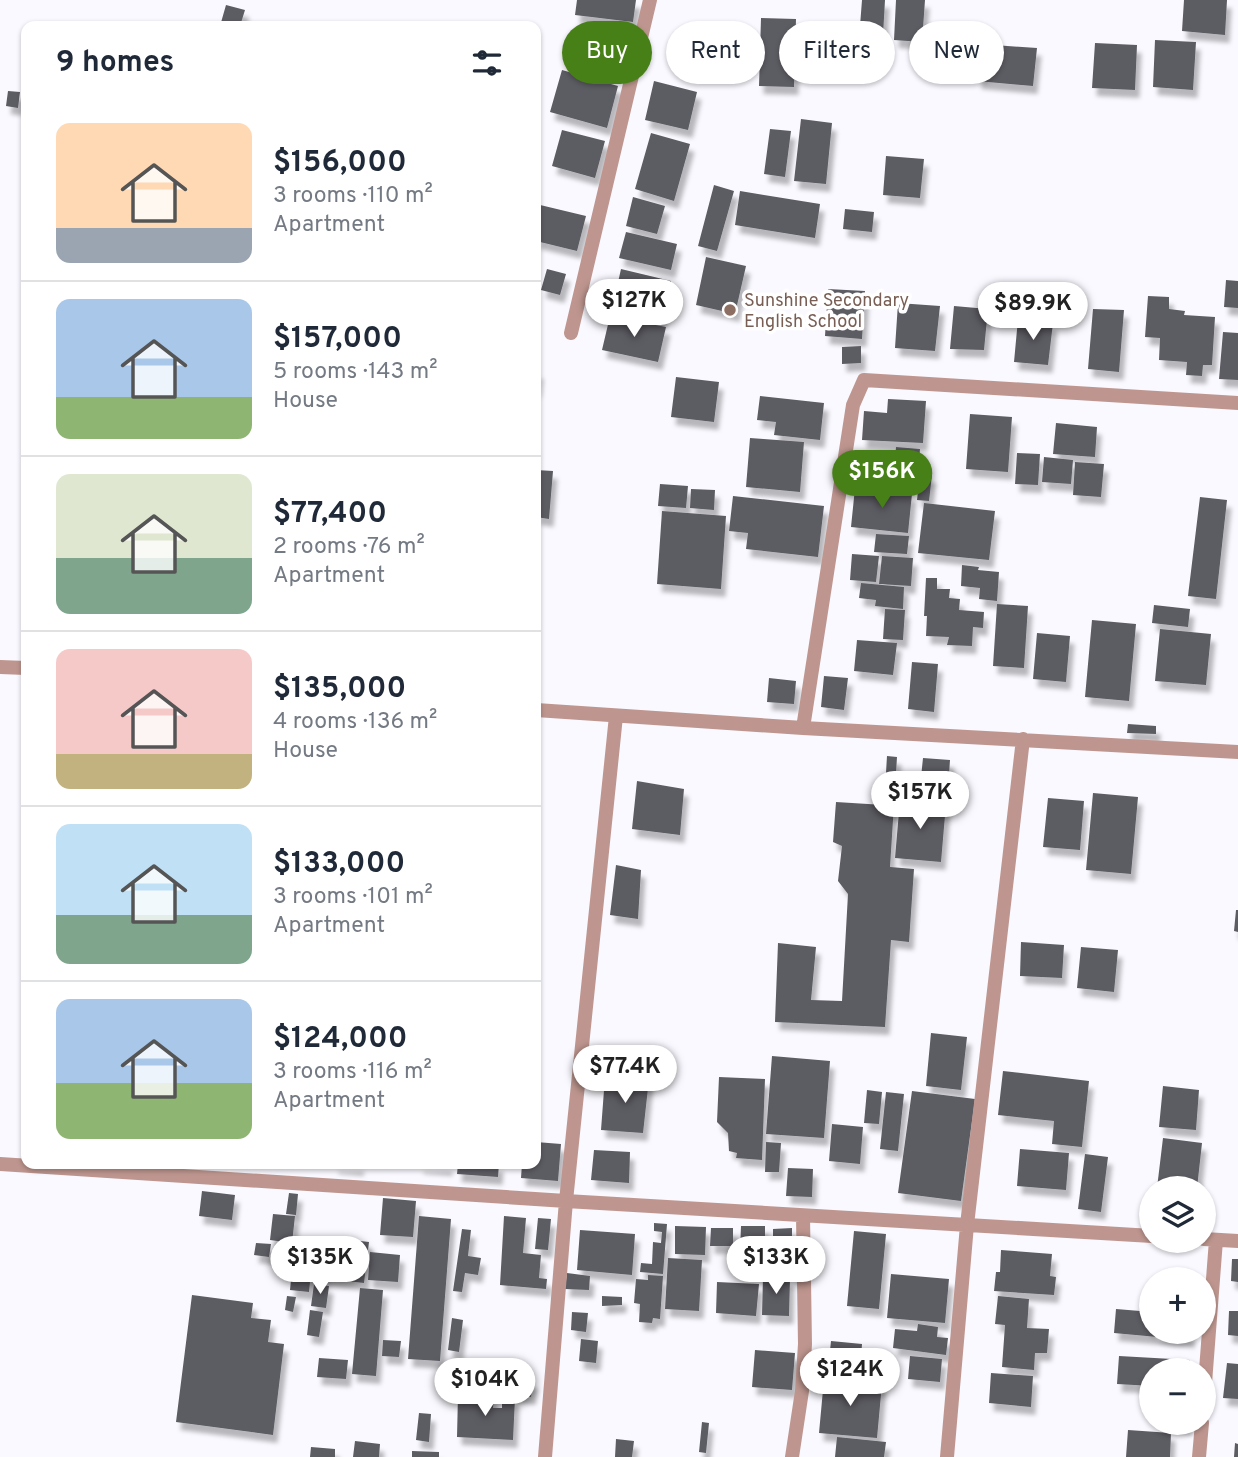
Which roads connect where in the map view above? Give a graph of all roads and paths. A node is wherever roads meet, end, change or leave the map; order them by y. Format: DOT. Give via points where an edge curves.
graph roads {
  1 [pos="650,0"];
  2 [pos="571,333"];
  3 [pos="1238,402"];
  4 [pos="0,667"];
  5 [pos="21,668"];
  6 [pos="541,710"];
  7 [pos="615,716"];
  8 [pos="803,728"];
  9 [pos="1023,739"];
  10 [pos="1238,752"];
  11 [pos="0,1164"];
  12 [pos="21,1165"];
  13 [pos="76,1169"];
  14 [pos="566,1201"];
  15 [pos="803,1216"];
  16 [pos="967,1225"];
  17 [pos="1139,1235"];
  18 [pos="1216,1240"];
  19 [pos="1238,1241"];
  20 [pos="1210,1253"];
  21 [pos="1205,1358"];
  22 [pos="1201,1435"];
  23 [pos="545,1457"];
  24 [pos="792,1457"];
  25 [pos="947,1457"];
  26 [pos="1199,1457"];
  1 -- 2 [label="street"];
  3 -- 8 [label="street" via="864,380 853,405"];
  4 -- 5 [label="street"];
  6 -- 7 [label="street"];
  7 -- 8 [label="street"];
  7 -- 14 [label="street"];
  8 -- 9 [label="street"];
  9 -- 10 [label="street"];
  9 -- 16 [label="street"];
  11 -- 12 [label="street"];
  13 -- 14 [label="street"];
  14 -- 15 [label="street"];
  14 -- 23 [label="street"];
  15 -- 16 [label="street"];
  15 -- 24 [label="street" via="805,1344"];
  16 -- 17 [label="street"];
  16 -- 25 [label="street"];
  18 -- 19 [label="street"];
  20 -- 21 [label="street"];
  22 -- 26 [label="street"];
}
